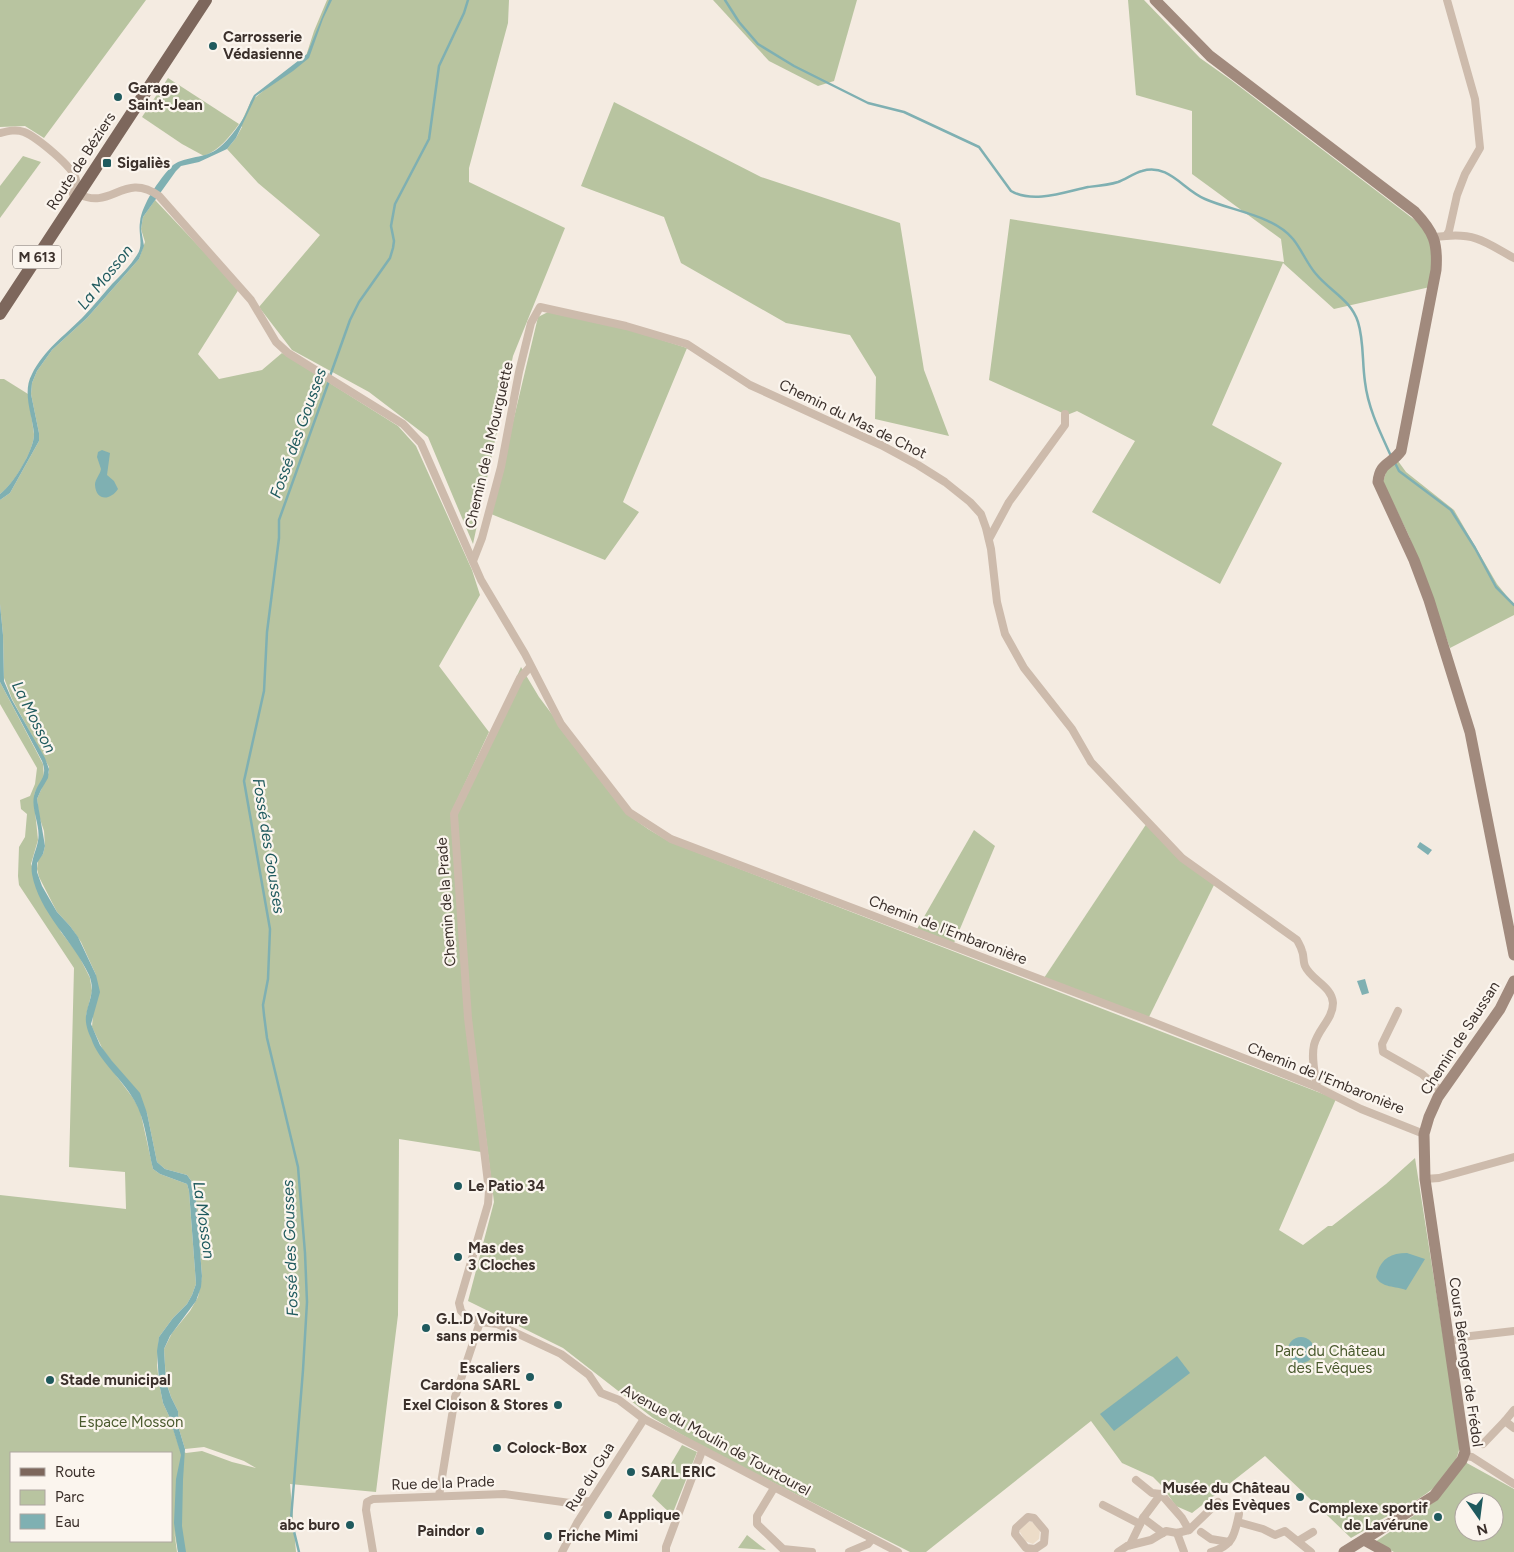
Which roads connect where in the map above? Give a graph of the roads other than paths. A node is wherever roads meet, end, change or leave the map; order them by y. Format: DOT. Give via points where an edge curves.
graph roads {
  1 [pos="206,0"];
  2 [pos="1155,0"];
  3 [pos="1447,0"];
  4 [pos="0,132"];
  5 [pos="77,197"];
  6 [pos="1446,236"];
  7 [pos="1434,237"];
  8 [pos="1514,258"];
  9 [pos="540,307"];
  10 [pos="0,314"];
  11 [pos="1065,414"];
  12 [pos="989,539"];
  13 [pos="473,561"];
  14 [pos="530,667"];
  15 [pos="1514,950"];
  16 [pos="1514,981"];
  17 [pos="1398,1012"];
  18 [pos="1317,1087"];
  19 [pos="1442,1092"];
  20 [pos="1424,1137"];
  21 [pos="486,1153"];
  22 [pos="1514,1157"];
  23 [pos="1425,1179"];
  24 [pos="480,1322"];
  25 [pos="1514,1331"];
  26 [pos="1449,1342"];
  27 [pos="1514,1410"];
  28 [pos="644,1419"];
  29 [pos="1505,1421"];
  30 [pos="1514,1428"];
  31 [pos="702,1451"];
  32 [pos="1468,1456"];
  33 [pos="1136,1480"];
  34 [pos="1514,1484"];
  35 [pos="774,1488"];
  36 [pos="1161,1494"];
  37 [pos="439,1496"];
  38 [pos="590,1502"];
  39 [pos="1218,1502"];
  40 [pos="570,1503"];
  41 [pos="1103,1505"];
  42 [pos="581,1517"];
  43 [pos="1142,1521"];
  44 [pos="1192,1528"];
  45 [pos="1201,1532"];
  46 [pos="1313,1532"];
  47 [pos="1163,1533"];
  48 [pos="1177,1534"];
  49 [pos="872,1539"];
  50 [pos="1364,1540"];
  51 [pos="1229,1542"];
  52 [pos="1298,1544"];
  53 [pos="1128,1548"];
  54 [pos="1030,1551"];
  55 [pos="373,1552"];
  56 [pos="562,1552"];
  57 [pos="666,1552"];
  58 [pos="812,1552"];
  59 [pos="849,1552"];
  60 [pos="898,1552"];
  61 [pos="1118,1552"];
  62 [pos="1184,1552"];
  63 [pos="1211,1552"];
  64 [pos="1310,1552"];
  65 [pos="1344,1552"];
  66 [pos="1386,1552"];
  1 -- 5 [label="main road, Route de Béziers / M 613"];
  2 -- 7 [label="street" via="1210,56 1415,212"];
  3 -- 6 [label="street" via="1475,99 1480,148 1465,174"];
  4 -- 5 [label="street" via="17,130 50,151 70,170 76,181 72,192"];
  5 -- 10 [label="main road, Route de Béziers / M 613"];
  5 -- 13 [label="street" via="95,199 134,187 151,190 159,196 251,300 282,348 403,424 421,443"];
  6 -- 7 [label="street"];
  6 -- 8 [label="street" via="1472,236"];
  7 -- 15 [label="street" via="1436,270 1401,451 1379,472 1378,482 1429,600 1470,732"];
  9 -- 12 [label="street, Chemin du Mas de Chot" via="626,326 687,344 750,385 881,445 945,482 976,507"];
  9 -- 13 [label="street, Chemin de la Mourguette" via="531,323 501,467"];
  11 -- 12 [label="street" via="1065,425 1009,502"];
  12 -- 18 [label="street, Chemin du Mas de Chot" via="997,602 1005,634 1024,668 1072,729 1091,762 1182,858 1297,940 1305,967 1330,993 1332,1010 1314,1045"];
  13 -- 14 [label="street"];
  14 -- 18 [label="street, Chemin de l'Embaronière" via="561,724 629,812 671,838"];
  14 -- 21 [label="street, Chemin de la Prade" via="520,678 454,814 468,1018"];
  16 -- 19 [label="street, Chemin de Saussan" via="1500,1009"];
  17 -- 19 [label="street" via="1382,1050 1422,1074"];
  18 -- 20 [label="street, Chemin de l'Embaronière" via="1361,1109 1398,1122"];
  19 -- 20 [label="street, Chemin de Saussan" via="1429,1117"];
  20 -- 23 [label="street, Cours Bérenger de Frédol"];
  21 -- 24 [label="street, Avenue du Moulin de Tourtourel" via="488,1204 459,1303 467,1317"];
  22 -- 23 [label="street"];
  23 -- 26 [label="street, Cours Bérenger de Frédol"];
  24 -- 28 [label="street, Avenue du Moulin de Tourtourel" via="497,1324 561,1354 589,1375 601,1393 619,1400"];
  24 -- 37 [label="street" via="456,1397"];
  25 -- 26 [label="street" via="1462,1337"];
  26 -- 32 [label="street, Cours Bérenger de Frédol"];
  27 -- 29 [label="street"];
  28 -- 31 [label="street, Avenue du Moulin de Tourtourel"];
  28 -- 38 [label="street, Rue du Gua"];
  29 -- 30 [label="street"];
  29 -- 32 [label="street"];
  31 -- 35 [label="street, Avenue du Moulin de Tourtourel"];
  31 -- 57 [label="street"];
  32 -- 34 [label="street"];
  32 -- 50 [label="street, Cours Bérenger de Frédol" via="1434,1496"];
  33 -- 36 [label="street" via="1152,1492"];
  35 -- 49 [label="street, Avenue du Moulin de Tourtourel"];
  35 -- 58 [label="street" via="757,1516 757,1524 783,1549"];
  36 -- 43 [label="street"];
  36 -- 44 [label="street"];
  37 -- 40 [label="street, Rue de la Prade" via="504,1494"];
  37 -- 55 [label="street, Rue de la Prade" via="373,1498 367,1502"];
  38 -- 40 [label="street, Rue de la Prade"];
  38 -- 42 [label="street, Rue du Gua"];
  39 -- 44 [label="street"];
  40 -- 42 [label="street"];
  41 -- 43 [label="street"];
  42 -- 56 [label="street, Rue du Gua"];
  43 -- 47 [label="street"];
  43 -- 53 [label="street"];
  44 -- 48 [label="street"];
  45 -- 51 [label="street" via="1211,1539"];
  46 -- 52 [label="street"];
  47 -- 48 [label="street"];
  47 -- 53 [label="street"];
  48 -- 62 [label="street"];
  49 -- 59 [label="street"];
  49 -- 60 [label="street, Avenue du Moulin de Tourtourel"];
  50 -- 65 [label="street, Cours Bérenger de Frédol"];
  50 -- 66 [label="street"];
  51 -- 52 [label="street" via="1238,1518 1276,1534 1286,1531"];
  51 -- 63 [label="street"];
  52 -- 64 [label="street"];
  53 -- 61 [label="street"];
  54 -- 54 [label="street" via="1044,1543 1045,1531 1034,1518 1028,1517 1016,1528 1016,1534"];
}
